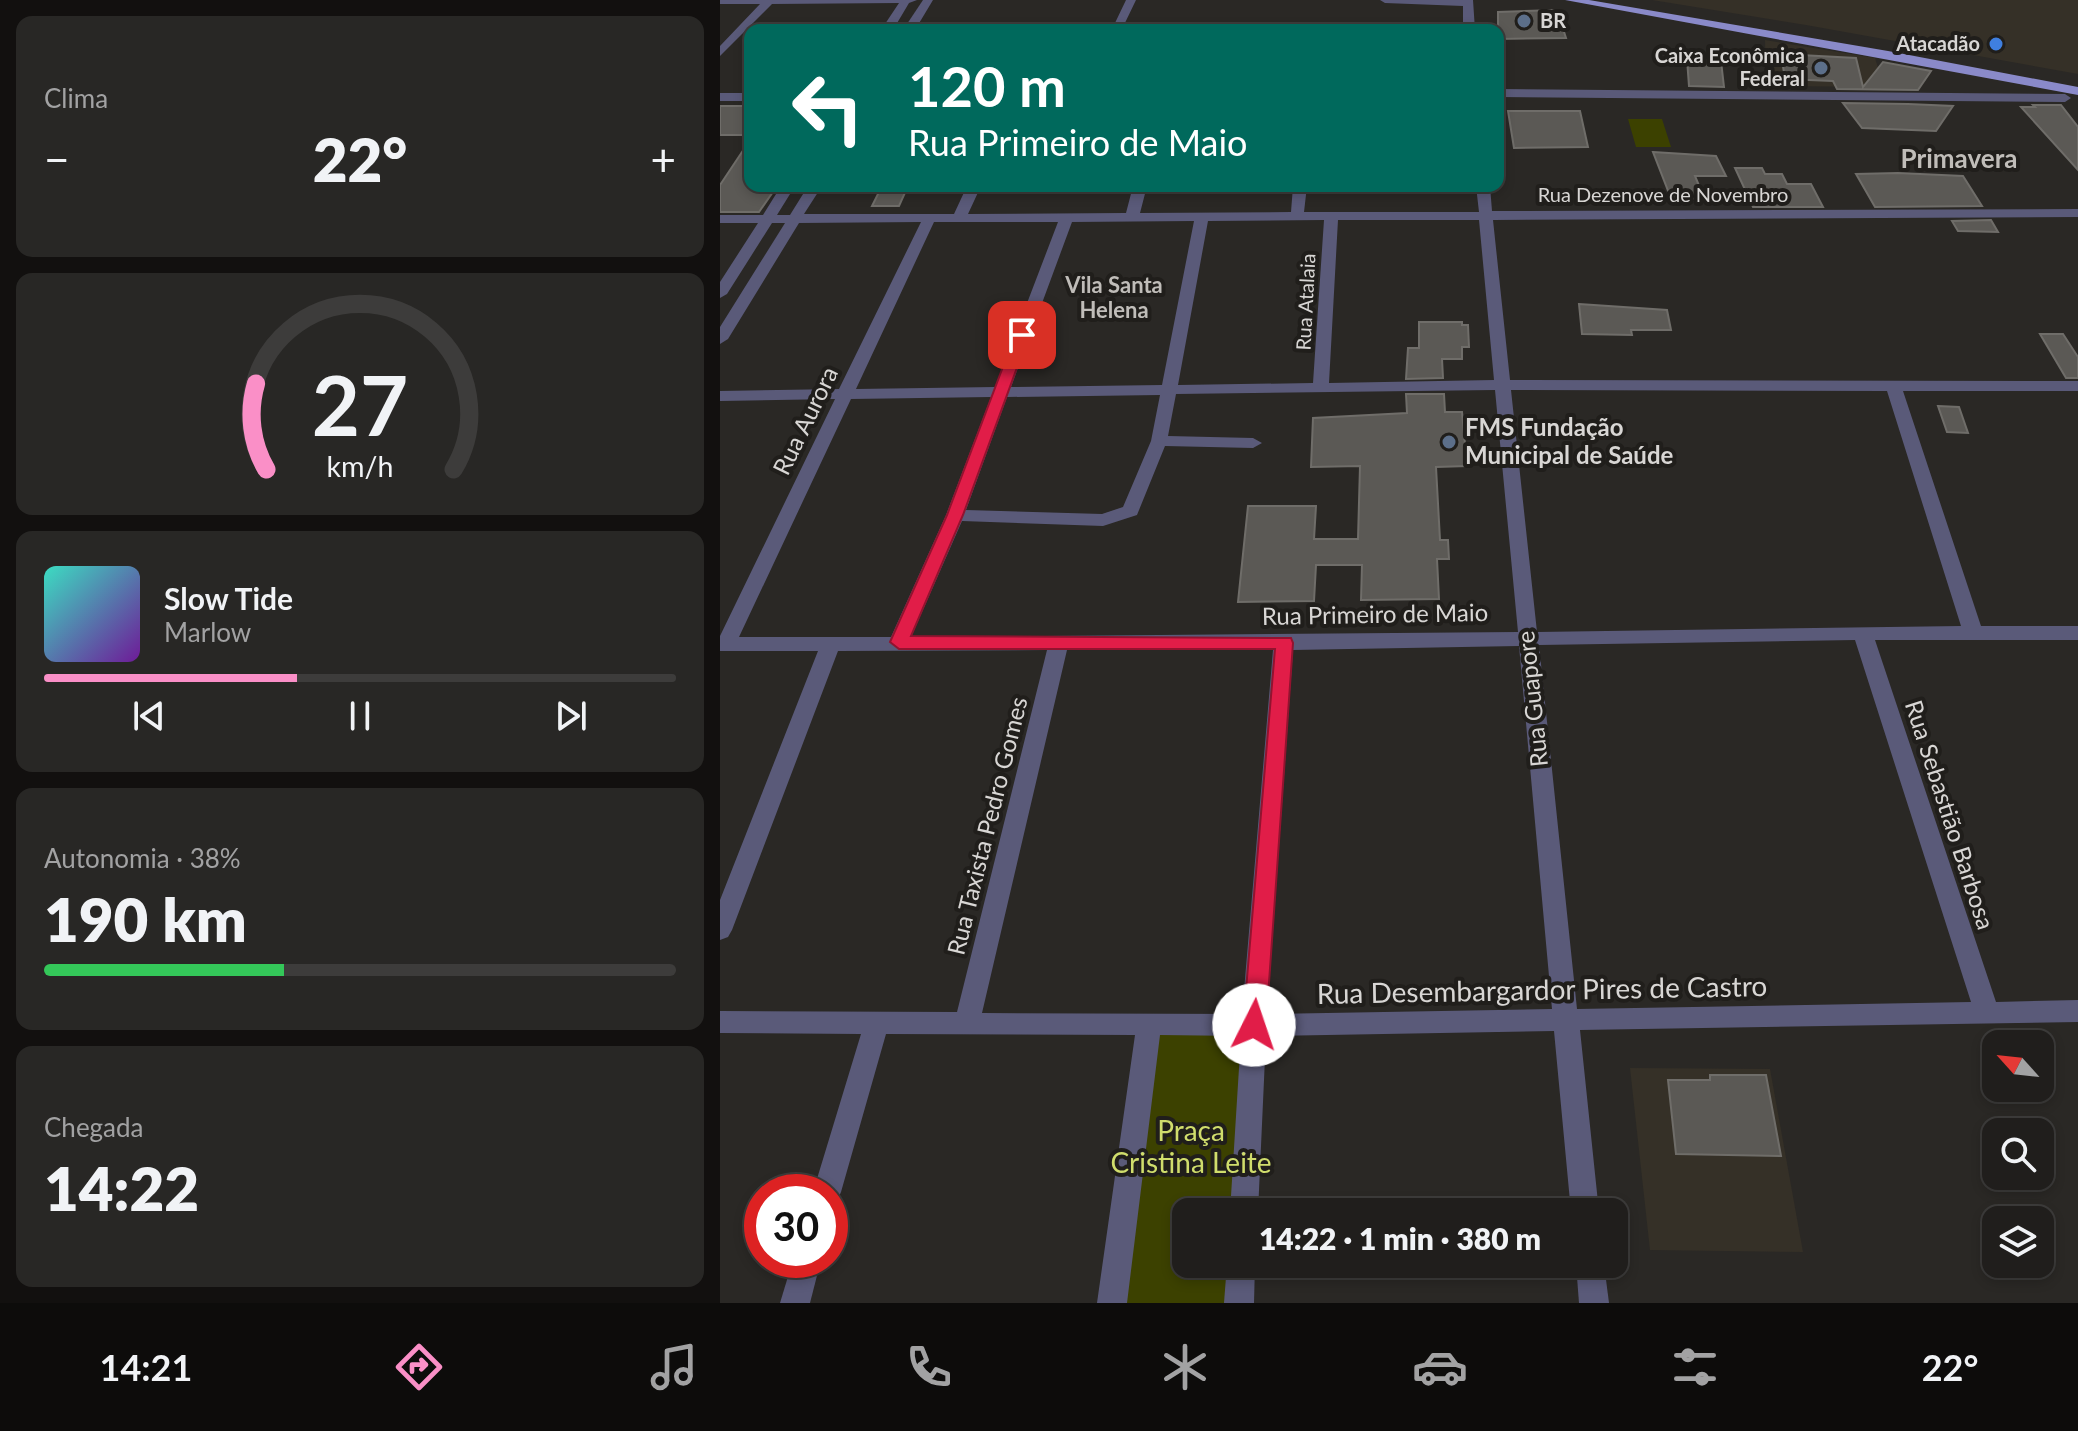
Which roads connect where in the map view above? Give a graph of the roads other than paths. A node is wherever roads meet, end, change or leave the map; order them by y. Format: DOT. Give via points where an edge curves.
graph roads {
  1 [pos="803,0"];
  2 [pos="908,0"];
  3 [pos="928,0"];
  4 [pos="1131,0"];
  5 [pos="1385,0"];
  6 [pos="1570,0"];
  7 [pos="1630,0"];
  8 [pos="720,1"];
  9 [pos="769,1"];
  10 [pos="1468,1"];
  11 [pos="747,24"];
  12 [pos="891,24"];
  13 [pos="913,24"];
  14 [pos="1119,24"];
  15 [pos="1469,24"];
  16 [pos="744,28"];
  17 [pos="720,53"];
  18 [pos="2078,78"];
  19 [pos="2055,86"];
  20 [pos="2078,91"];
  21 [pos="1504,93"];
  22 [pos="720,97"];
  23 [pos="744,97"];
  24 [pos="784,192"];
  25 [pos="811,192"];
  26 [pos="971,192"];
  27 [pos="1138,192"];
  28 [pos="1299,192"];
  29 [pos="1484,192"];
  30 [pos="2078,213"];
  31 [pos="1487,216"];
  32 [pos="1132,217"];
  33 [pos="1331,217"];
  34 [pos="1066,218"];
  35 [pos="1202,218"];
  36 [pos="1297,218"];
  37 [pos="720,219"];
  38 [pos="767,219"];
  39 [pos="795,219"];
  40 [pos="929,219"];
  41 [pos="959,219"];
  42 [pos="720,294"];
  43 [pos="720,339"];
  44 [pos="1500,385"];
  45 [pos="2078,386"];
  46 [pos="1894,387"];
  47 [pos="1321,389"];
  48 [pos="1170,391"];
  49 [pos="999,394"];
  50 [pos="845,395"];
  51 [pos="720,396"];
  52 [pos="1159,441"];
  53 [pos="1253,443"];
  54 [pos="955,515"];
  55 [pos="1973,632"];
  56 [pos="1863,633"];
  57 [pos="2077,635"];
  58 [pos="1527,639"];
  59 [pos="899,642"];
  60 [pos="831,643"];
  61 [pos="1059,643"];
  62 [pos="1284,643"];
  63 [pos="723,644"];
  64 [pos="720,930"];
  65 [pos="2078,1011"];
  66 [pos="1987,1012"];
  67 [pos="1565,1020"];
  68 [pos="877,1021"];
  69 [pos="967,1021"];
  70 [pos="720,1022"];
  71 [pos="1149,1024"];
  72 [pos="1254,1025"];
  73 [pos="832,1174"];
  74 [pos="1245,1198"];
  75 [pos="1584,1198"];
  76 [pos="802,1278"];
  77 [pos="1240,1278"];
  78 [pos="1591,1278"];
  79 [pos="795,1303"];
  80 [pos="1112,1303"];
  81 [pos="1239,1303"];
  82 [pos="1594,1303"];
  1 -- 2 [label="street"];
  1 -- 9 [label="street"];
  2 -- 12 [label="street"];
  3 -- 13 [label="street"];
  4 -- 14 [label="street"];
  5 -- 10 [label="street"];
  6 -- 19 [label="main road"];
  7 -- 18 [label="main road"];
  8 -- 9 [label="street"];
  9 -- 11 [label="street"];
  10 -- 15 [label="street"];
  16 -- 17 [label="street"];
  19 -- 20 [label="main road"];
  19 -- 21 [label="street" via="2068,102"];
  22 -- 23 [label="street"];
  24 -- 38 [label="street"];
  25 -- 39 [label="street"];
  26 -- 41 [label="street"];
  27 -- 32 [label="street"];
  28 -- 36 [label="street"];
  29 -- 31 [label="street, Rua Guapore"];
  30 -- 31 [label="street, Rua Dezenove de Novembro"];
  31 -- 33 [label="street, Rua Dezenove de Novembro"];
  31 -- 44 [label="street, Rua Guapore"];
  32 -- 34 [label="street, Rua Dezenove de Novembro"];
  32 -- 35 [label="street, Rua Dezenove de Novembro"];
  33 -- 36 [label="street, Rua Dezenove de Novembro"];
  33 -- 47 [label="street, Rua Atalaia"];
  34 -- 41 [label="street, Rua Dezenove de Novembro"];
  34 -- 49 [label="street"];
  35 -- 36 [label="street, Rua Dezenove de Novembro"];
  35 -- 48 [label="street"];
  37 -- 38 [label="street, Rua Dezenove de Novembro"];
  38 -- 39 [label="street, Rua Dezenove de Novembro"];
  38 -- 42 [label="street"];
  39 -- 40 [label="street, Rua Dezenove de Novembro"];
  39 -- 43 [label="street"];
  40 -- 41 [label="street, Rua Dezenove de Novembro"];
  40 -- 50 [label="street, Rua Aurora"];
  44 -- 46 [label="street"];
  44 -- 47 [label="street"];
  44 -- 58 [label="street, Rua Guapore"];
  45 -- 46 [label="street"];
  46 -- 55 [label="street"];
  47 -- 48 [label="street"];
  48 -- 49 [label="street"];
  48 -- 52 [label="street"];
  49 -- 50 [label="street"];
  49 -- 54 [label="street"];
  50 -- 51 [label="street"];
  50 -- 63 [label="street, Rua Aurora"];
  52 -- 53 [label="street"];
  52 -- 54 [label="street" via="1136,503 1118,518"];
  54 -- 59 [label="street"];
  55 -- 56 [label="street, Rua Primeiro de Maio"];
  55 -- 57 [label="street, Rua Primeiro de Maio"];
  56 -- 58 [label="street, Rua Primeiro de Maio"];
  56 -- 66 [label="street, Rua Sebastião Barbosa"];
  58 -- 62 [label="street, Rua Primeiro de Maio"];
  58 -- 67 [label="street, Rua Guapore"];
  59 -- 60 [label="street, Rua Primeiro de Maio"];
  59 -- 61 [label="street, Rua Primeiro de Maio"];
  60 -- 63 [label="street, Rua Primeiro de Maio"];
  60 -- 64 [label="street"];
  61 -- 62 [label="street, Rua Primeiro de Maio"];
  61 -- 69 [label="street, Rua Taxista Pedro Gomes"];
  62 -- 72 [label="street"];
  65 -- 66 [label="street, Rua Desembargardor Pires de Castro"];
  66 -- 67 [label="street, Rua Desembargardor Pires de Castro"];
  67 -- 72 [label="street, Rua Desembargardor Pires de Castro"];
  67 -- 75 [label="street, Rua Guapore"];
  68 -- 69 [label="street, Rua Desembargardor Pires de Castro"];
  68 -- 70 [label="street, Rua Desembargardor Pires de Castro"];
  68 -- 73 [label="street"];
  69 -- 71 [label="street, Rua Desembargardor Pires de Castro"];
  71 -- 72 [label="street, Rua Desembargardor Pires de Castro"];
  71 -- 80 [label="street"];
  72 -- 74 [label="street"];
  76 -- 79 [label="street"];
  77 -- 81 [label="street"];
  78 -- 82 [label="street"];
}
